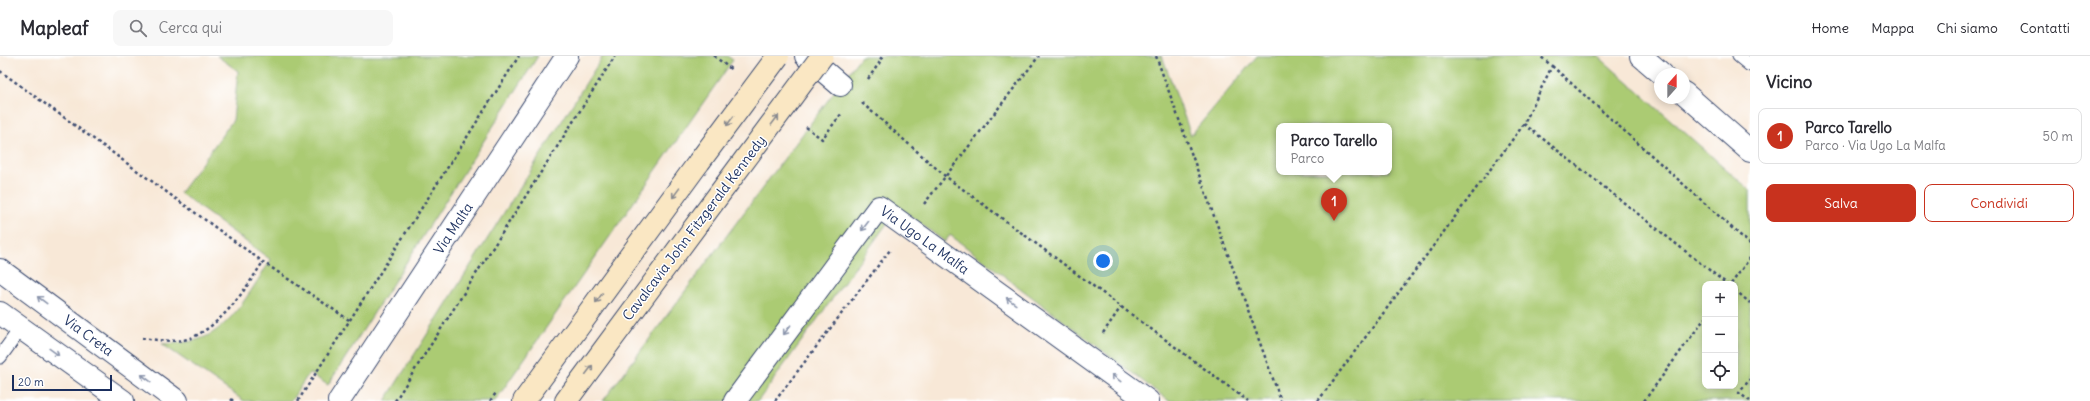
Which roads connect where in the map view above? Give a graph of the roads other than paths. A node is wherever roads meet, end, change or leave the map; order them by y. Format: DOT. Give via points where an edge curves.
graph roads {
  1 [pos="567,56"];
  2 [pos="778,56"];
  3 [pos="806,56"];
  4 [pos="822,56"];
  5 [pos="1641,56"];
  6 [pos="1739,56"];
  7 [pos="1750,65"];
  8 [pos="1655,68"];
  9 [pos="847,91"];
  10 [pos="1690,98"];
  11 [pos="1750,151"];
  12 [pos="0,270"];
  13 [pos="0,313"];
  14 [pos="21,328"];
  15 [pos="0,357"];
  16 [pos="123,401"];
  17 [pos="177,401"];
  18 [pos="339,401"];
  19 [pos="524,401"];
  20 [pos="566,401"];
  21 [pos="735,401"];
  22 [pos="1148,401"];
  1 -- 18 [label="street, Via Malta"];
  2 -- 19 [label="street, one-way, bridge"];
  3 -- 9 [label="street"];
  20 -- 4 [label="street, Cavalcavia John Fitzgerald Kennedy, one-way, bridge"];
  5 -- 8 [label="street"];
  6 -- 7 [label="lane"];
  10 -- 11 [label="street"];
  17 -- 12 [label="street, Via Creta, one-way"];
  13 -- 14 [label="street"];
  14 -- 15 [label="lane"];
  14 -- 16 [label="street, one-way"];
  22 -- 21 [label="street, Via Ugo La Malfa, one-way" via="879,207"];
}
